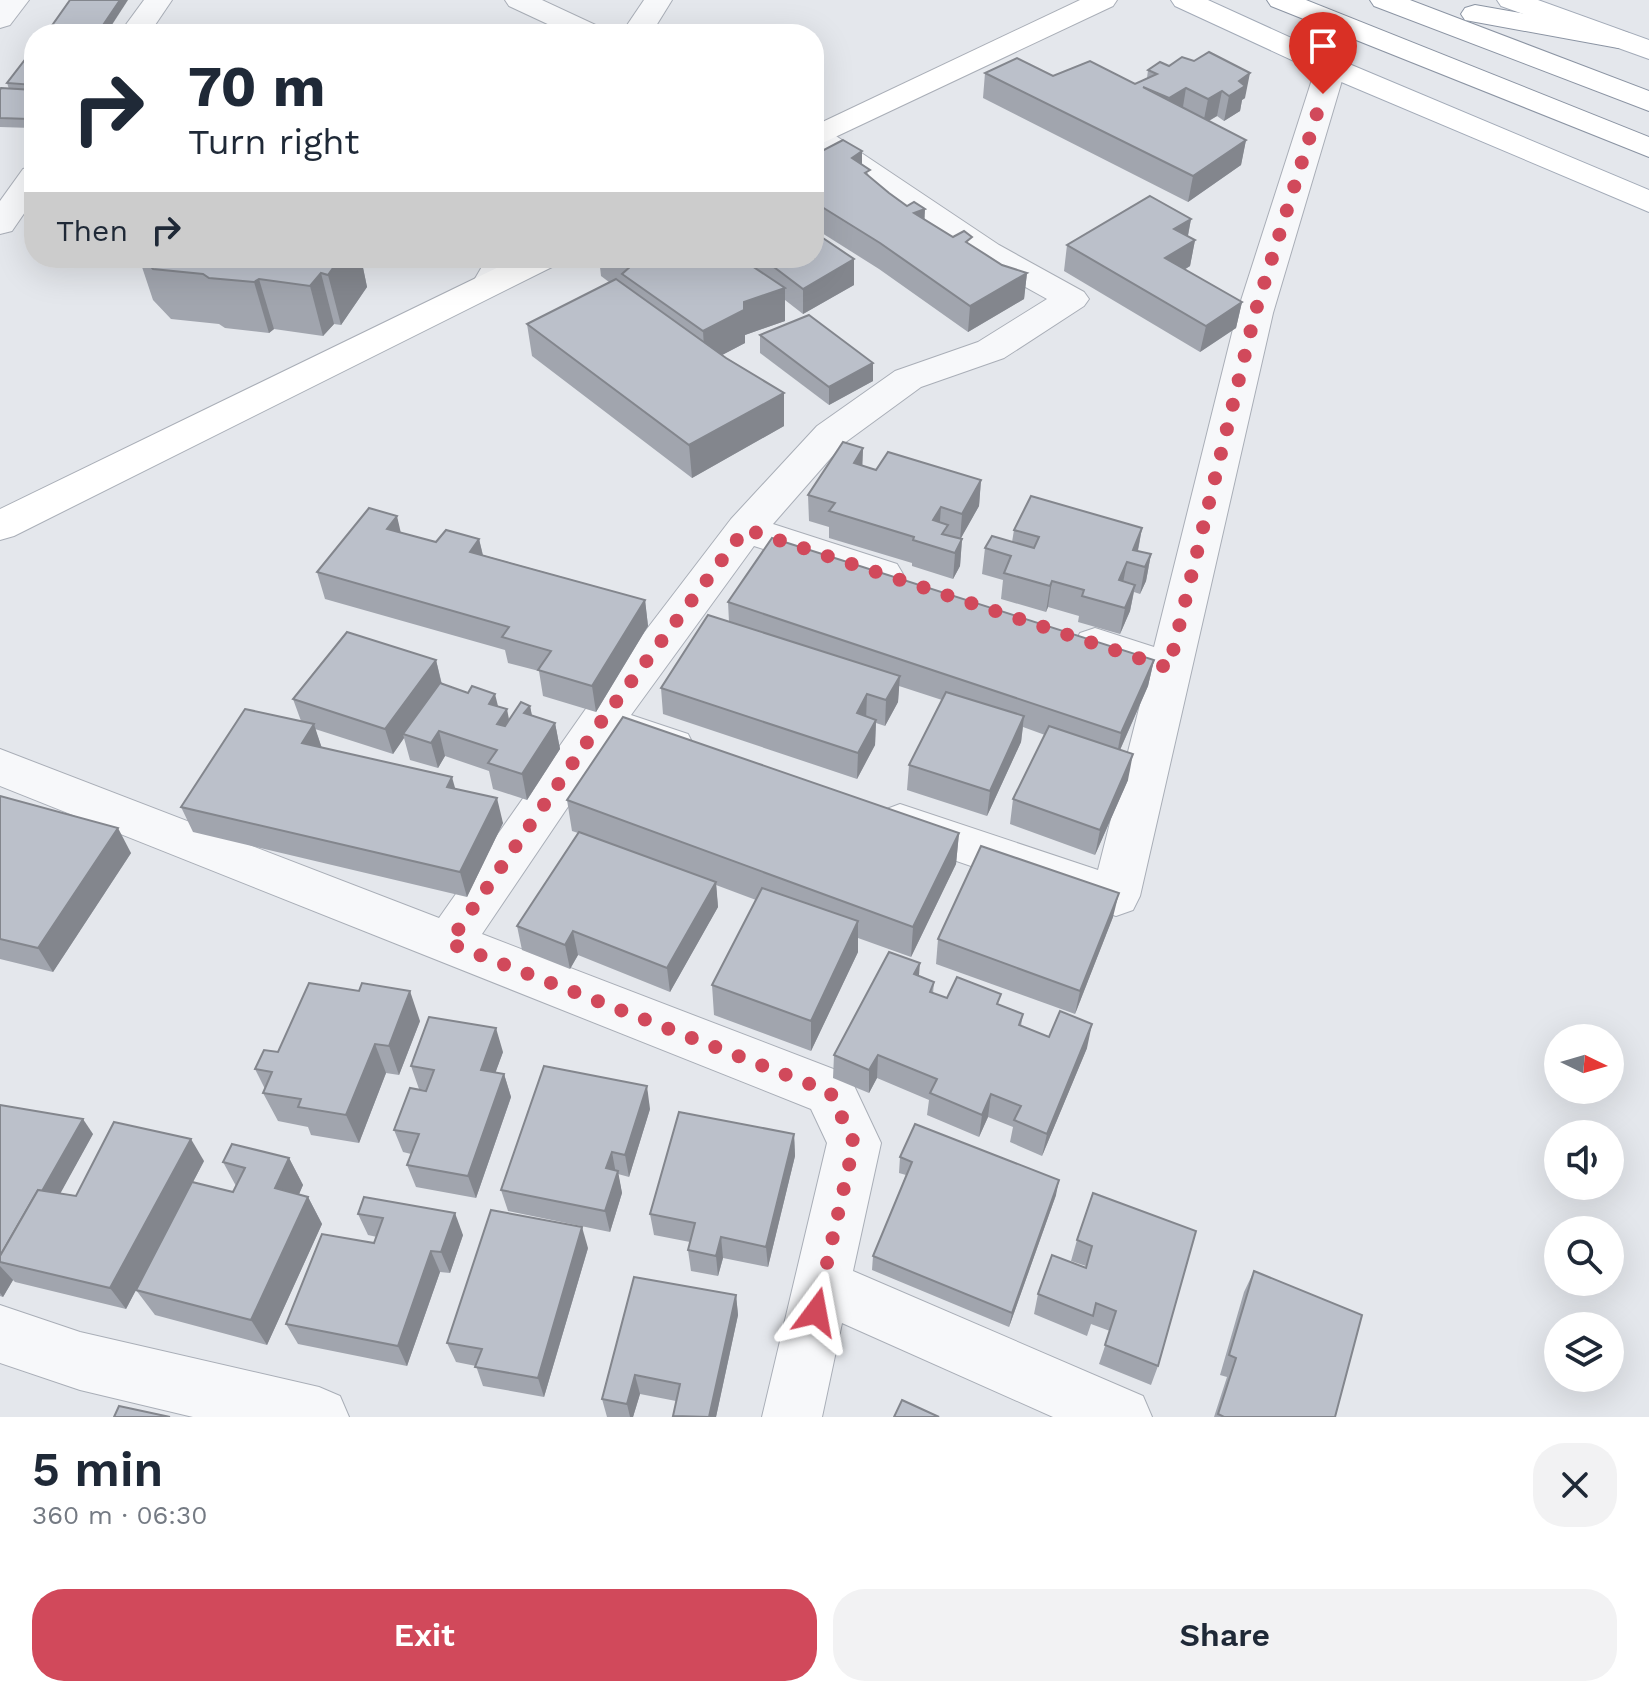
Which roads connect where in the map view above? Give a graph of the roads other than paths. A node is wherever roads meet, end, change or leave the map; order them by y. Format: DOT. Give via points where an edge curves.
graph roads {
  1 [pos="15,0"];
  2 [pos="158,0"];
  3 [pos="519,0"];
  4 [pos="658,0"];
  5 [pos="1103,0"];
  6 [pos="1185,0"];
  7 [pos="1281,0"];
  8 [pos="1384,0"];
  9 [pos="1398,0"];
  10 [pos="1511,0"];
  11 [pos="0,19"];
  12 [pos="141,24"];
  13 [pos="571,24"];
  14 [pos="642,24"];
  15 [pos="1618,39"];
  16 [pos="1649,50"];
  17 [pos="1331,67"];
  18 [pos="1649,102"];
  19 [pos="824,134"];
  20 [pos="824,144"];
  21 [pos="1649,148"];
  22 [pos="24,190"];
  23 [pos="1649,202"];
  24 [pos="0,224"];
  25 [pos="497,270"];
  26 [pos="0,526"];
  27 [pos="745,529"];
  28 [pos="912,584"];
  29 [pos="1063,633"];
  30 [pos="1169,668"];
  31 [pos="601,722"];
  32 [pos="704,757"];
  33 [pos="0,767"];
  34 [pos="866,812"];
  35 [pos="449,943"];
  36 [pos="823,1286"];
  37 [pos="0,1334"];
  38 [pos="319,1417"];
  39 [pos="792,1417"];
  40 [pos="1122,1417"];
  1 -- 11 [label="street"];
  2 -- 12 [label="street"];
  3 -- 13 [label="street"];
  4 -- 14 [label="street"];
  5 -- 19 [label="main road"];
  6 -- 17 [label="main road"];
  7 -- 21 [label="main road"];
  8 -- 18 [label="main road"];
  9 -- 15 [label="main road"];
  10 -- 15 [label="main road"];
  15 -- 16 [label="main road"];
  17 -- 23 [label="main road"];
  17 -- 30 [label="street" via="1255,313"];
  20 -- 27 [label="street" via="987,252 1072,299 991,350 908,379 830,435"];
  22 -- 24 [label="street"];
  25 -- 26 [label="main road"];
  27 -- 28 [label="street"];
  27 -- 31 [label="street"];
  29 -- 30 [label="street"];
  30 -- 34 [label="street" via="1116,896"];
  31 -- 32 [label="street"];
  31 -- 35 [label="street"];
  33 -- 35 [label="street"];
  35 -- 36 [label="street" via="830,1092 854,1143"];
  36 -- 39 [label="street"];
  36 -- 40 [label="street"];
  37 -- 38 [label="street" via="80,1361"];
}
